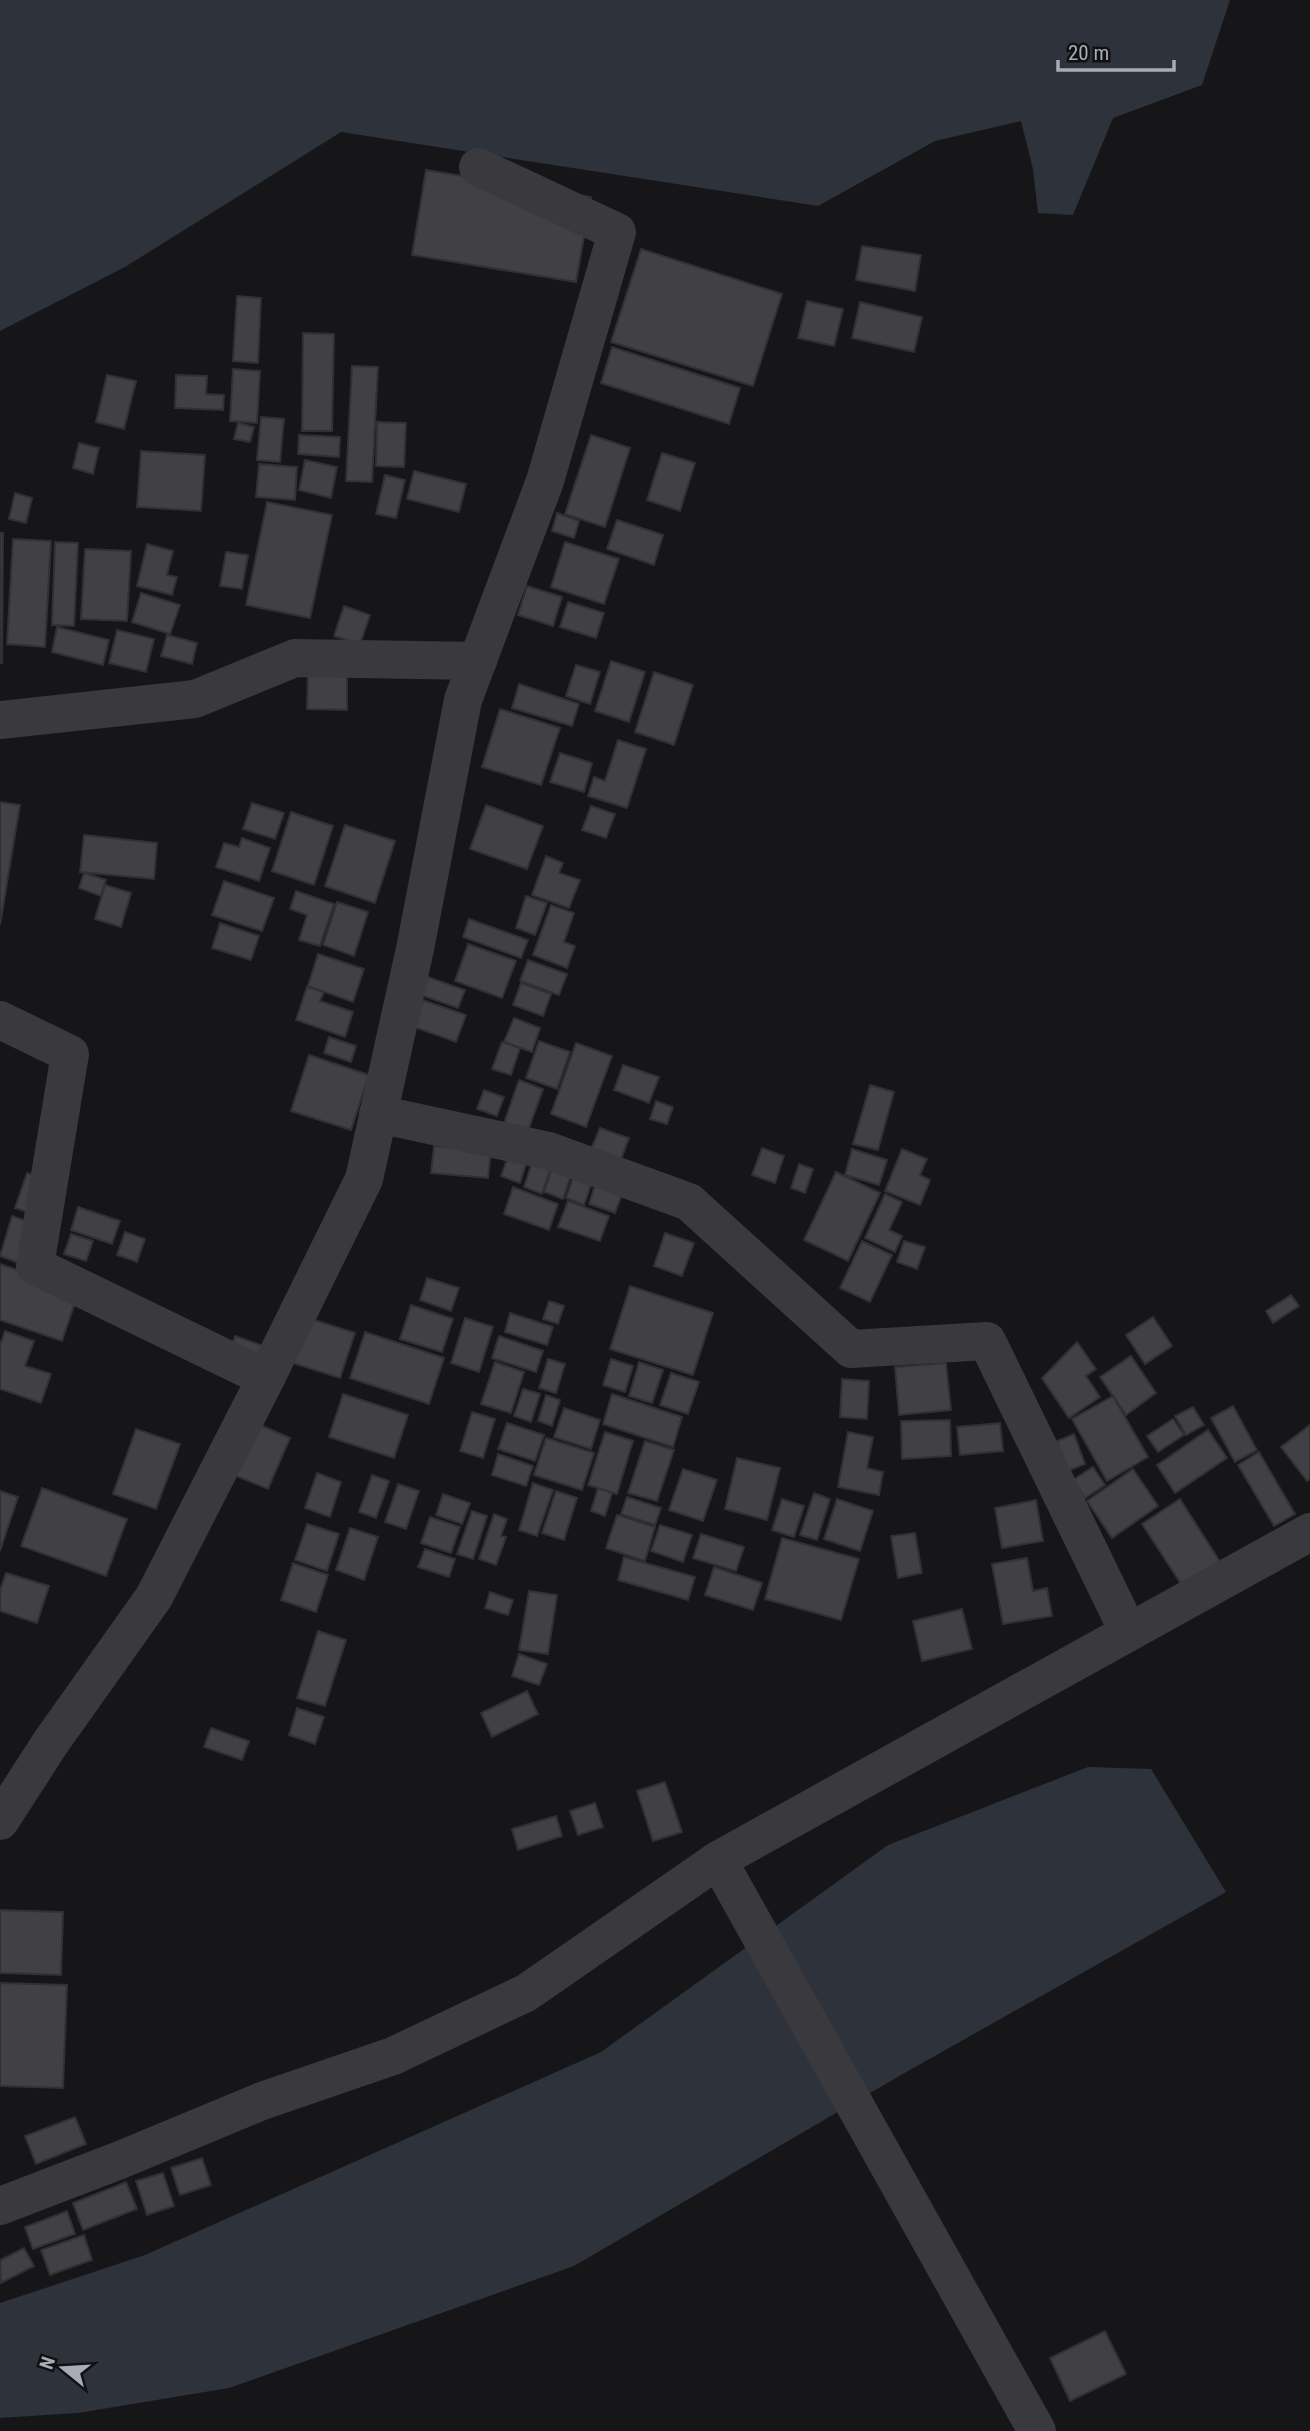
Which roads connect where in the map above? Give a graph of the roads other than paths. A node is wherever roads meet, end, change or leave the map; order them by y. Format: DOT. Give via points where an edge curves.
graph roads {
  1 [pos="478,167"];
  2 [pos="478,661"];
  3 [pos="0,720"];
  4 [pos="0,1020"];
  5 [pos="378,1114"];
  6 [pos="266,1378"];
  7 [pos="1310,1532"];
  8 [pos="1128,1631"];
  9 [pos="12,1779"];
  10 [pos="0,1821"];
  11 [pos="718,1860"];
  12 [pos="0,2207"];
  13 [pos="1037,2431"];
  1 -- 2 [label="street" via="617,232 545,481"];
  2 -- 3 [label="street" via="295,658 195,699"];
  2 -- 5 [label="street" via="463,700"];
  4 -- 6 [label="street" via="70,1054 35,1266"];
  5 -- 6 [label="street" via="364,1179"];
  5 -- 8 [label="street" via="549,1151 690,1202 851,1349 987,1341"];
  6 -- 9 [label="street" via="154,1597"];
  7 -- 8 [label="street"];
  8 -- 11 [label="street"];
  9 -- 10 [label="street"];
  11 -- 12 [label="street" via="526,1993 393,2056 262,2101"];
  11 -- 13 [label="street"];
}
